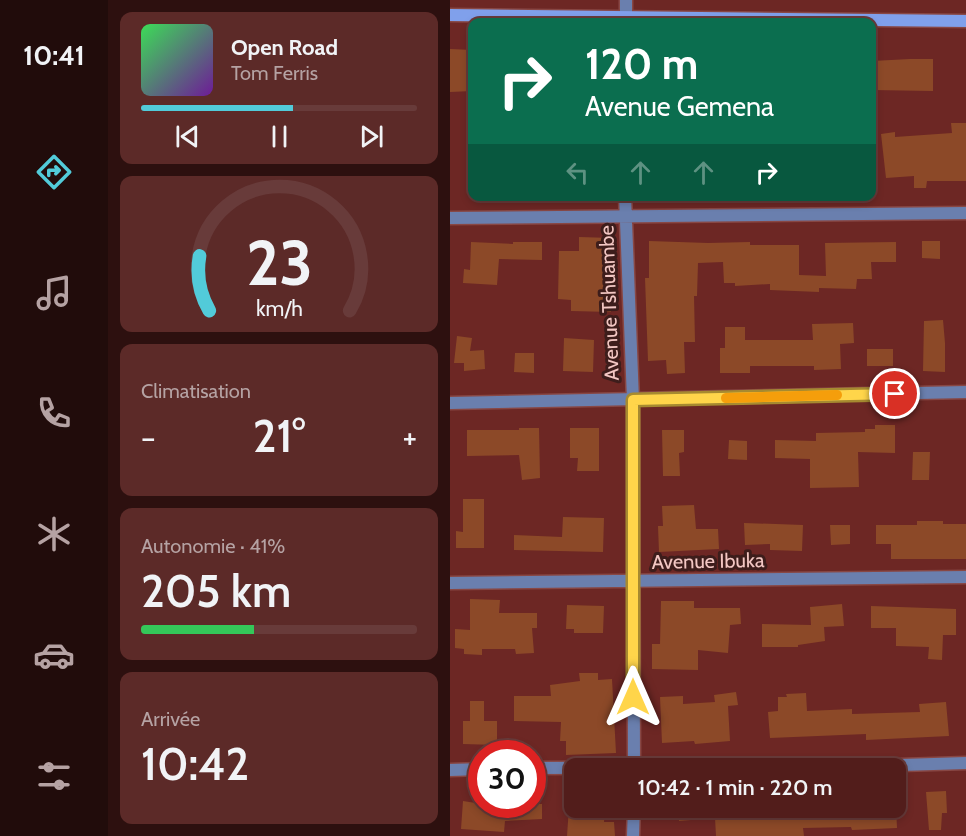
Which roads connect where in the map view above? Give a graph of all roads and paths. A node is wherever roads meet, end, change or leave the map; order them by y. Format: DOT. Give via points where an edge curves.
graph roads {
  1 [pos="626,0"];
  2 [pos="450,15"];
  3 [pos="556,18"];
  4 [pos="626,18"];
  5 [pos="876,21"];
  6 [pos="966,21"];
  7 [pos="625,201"];
  8 [pos="966,213"];
  9 [pos="625,217"];
  10 [pos="450,218"];
  11 [pos="966,392"];
  12 [pos="633,400"];
  13 [pos="450,403"];
  14 [pos="966,577"];
  15 [pos="632,582"];
  16 [pos="450,583"];
  17 [pos="634,758"];
  18 [pos="966,763"];
  19 [pos="906,765"];
  20 [pos="546,768"];
  21 [pos="564,768"];
  22 [pos="468,769"];
  23 [pos="450,770"];
  24 [pos="633,818"];
  25 [pos="633,836"];
  1 -- 4 [label="street"];
  2 -- 3 [label="street"];
  5 -- 6 [label="street"];
  7 -- 9 [label="street, Avenue Tshuambe"];
  8 -- 9 [label="street"];
  9 -- 10 [label="street"];
  9 -- 12 [label="street, Avenue Tshuambe"];
  11 -- 12 [label="street"];
  12 -- 13 [label="street"];
  12 -- 15 [label="street, Avenue Tshuambe"];
  14 -- 15 [label="street, Avenue Ibuka"];
  15 -- 16 [label="street, Avenue Ibuka"];
  15 -- 17 [label="street, Avenue Tshuambe"];
  18 -- 19 [label="street"];
  20 -- 21 [label="street"];
  22 -- 23 [label="street"];
  24 -- 25 [label="street"];
}
